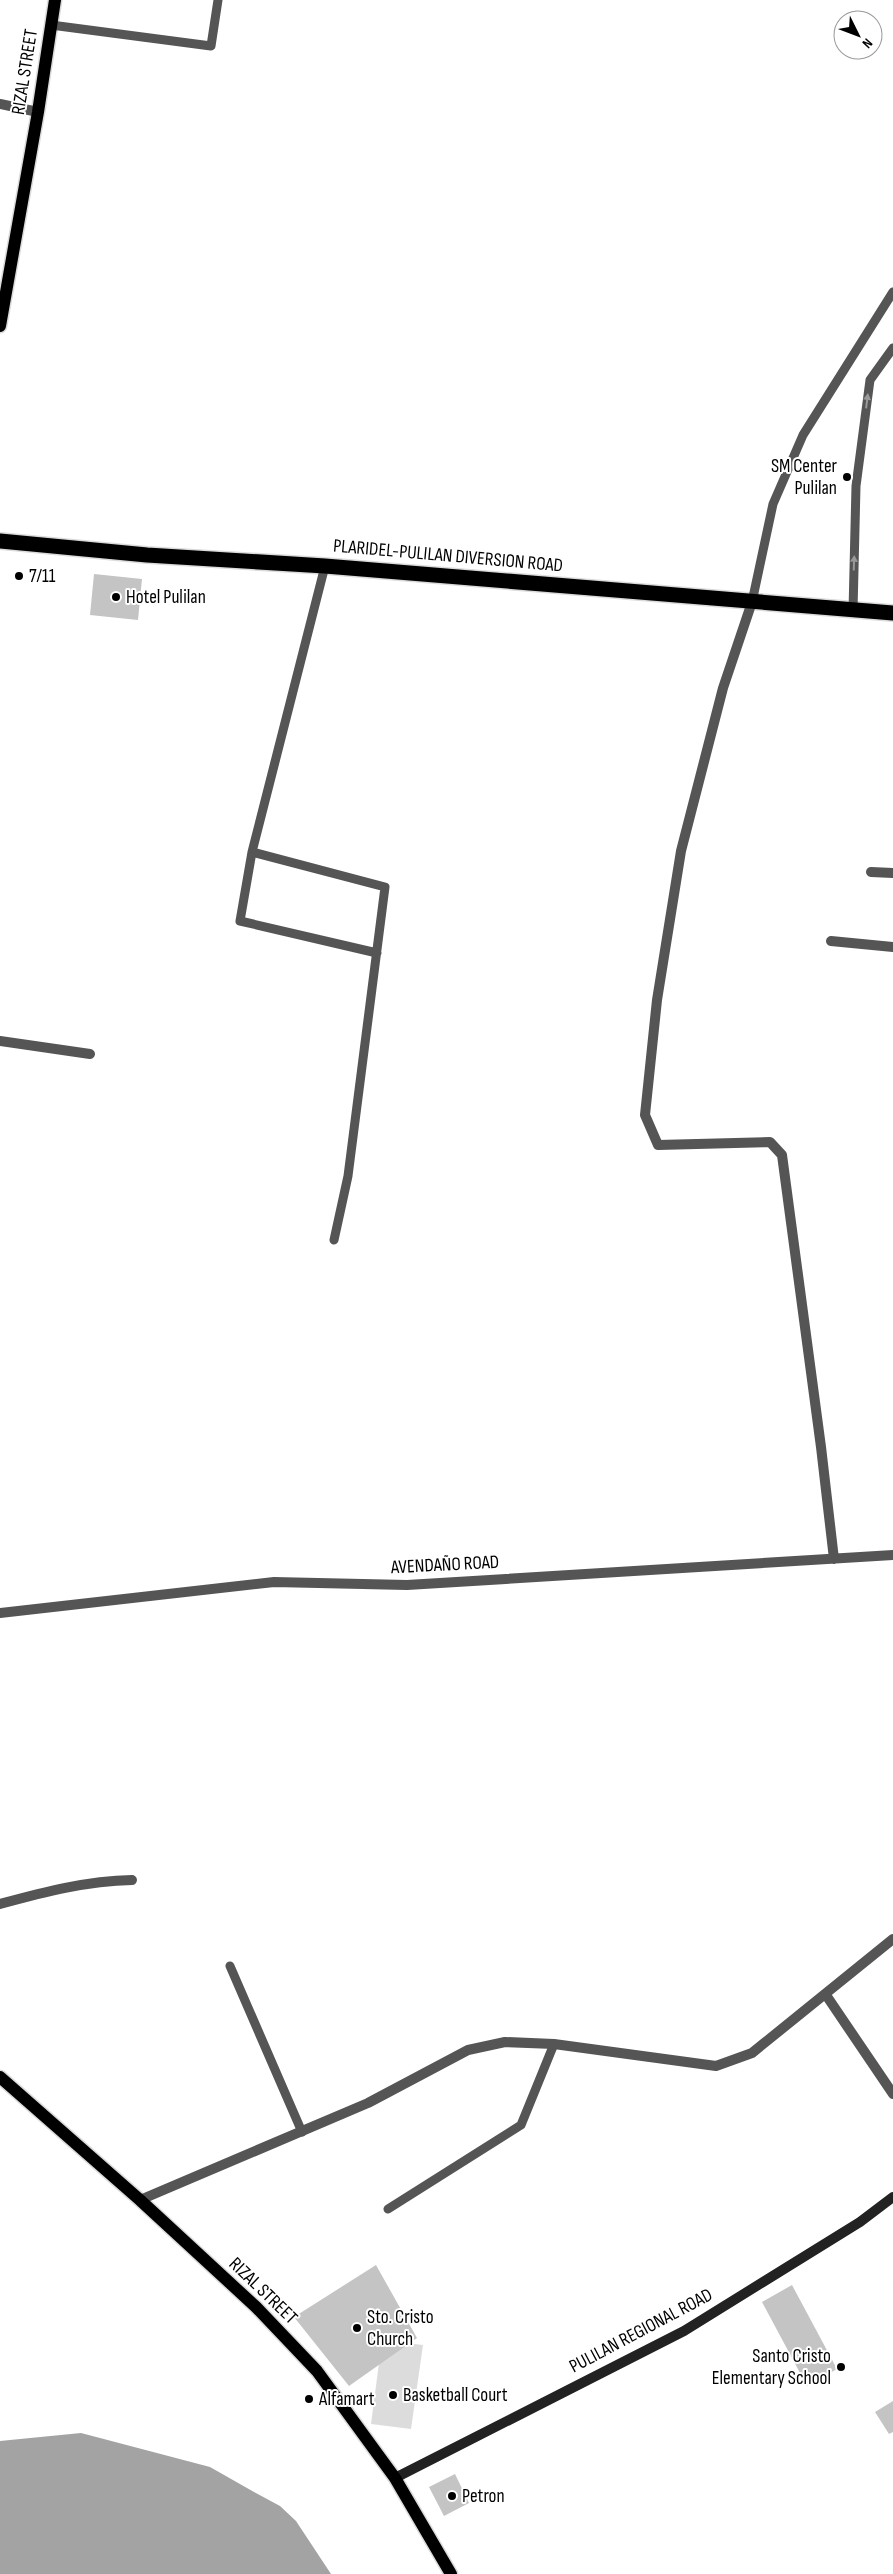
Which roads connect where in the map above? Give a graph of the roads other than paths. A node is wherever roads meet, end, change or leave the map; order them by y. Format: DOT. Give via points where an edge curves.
graph roads {
  1 [pos="55,0"];
  2 [pos="218,0"];
  3 [pos="51,25"];
  4 [pos="0,104"];
  5 [pos="38,112"];
  6 [pos="5,274"];
  7 [pos="893,292"];
  8 [pos="0,326"];
  9 [pos="893,348"];
  10 [pos="0,542"];
  11 [pos="325,566"];
  12 [pos="752,602"];
  13 [pos="853,611"];
  14 [pos="893,613"];
  15 [pos="252,852"];
  16 [pos="871,872"];
  17 [pos="893,873"];
  18 [pos="831,941"];
  19 [pos="893,947"];
  20 [pos="377,953"];
  21 [pos="0,1041"];
  22 [pos="90,1054"];
  23 [pos="334,1240"];
  24 [pos="893,1555"];
  25 [pos="834,1560"];
  26 [pos="0,1613"];
  27 [pos="132,1880"];
  28 [pos="0,1904"];
  29 [pos="893,1939"];
  30 [pos="230,1966"];
  31 [pos="826,1995"];
  32 [pos="554,2044"];
  33 [pos="0,2077"];
  34 [pos="893,2094"];
  35 [pos="302,2132"];
  36 [pos="893,2197"];
  37 [pos="140,2200"];
  38 [pos="388,2209"];
  39 [pos="395,2478"];
  40 [pos="451,2574"];
  1 -- 3 [label="main road, RIZAL STREET"];
  2 -- 3 [label="lane" via="210,46"];
  3 -- 5 [label="main road, RIZAL STREET"];
  4 -- 5 [label="street"];
  5 -- 6 [label="main road, RIZAL STREET"];
  6 -- 8 [label="main road, RIZAL STREET"];
  7 -- 12 [label="lane" via="803,435 773,504"];
  13 -- 9 [label="lane, one-way" via="856,486 870,380"];
  10 -- 11 [label="highway, PLARIDEL-PULILAN DIVERSION ROAD"];
  11 -- 12 [label="highway, PLARIDEL-PULILAN DIVERSION ROAD"];
  11 -- 15 [label="lane"];
  12 -- 13 [label="highway, PLARIDEL-PULILAN DIVERSION ROAD"];
  12 -- 25 [label="street" via="723,688 681,852 657,1000 645,1115 658,1145 770,1142 782,1155"];
  13 -- 14 [label="highway, PLARIDEL-PULILAN DIVERSION ROAD"];
  15 -- 20 [label="lane" via="385,887"];
  15 -- 20 [label="lane" via="240,921"];
  16 -- 17 [label="street"];
  18 -- 19 [label="street"];
  20 -- 23 [label="lane" via="348,1176"];
  21 -- 22 [label="street"];
  24 -- 25 [label="street, AVENDAÑO ROAD"];
  25 -- 26 [label="street, AVENDAÑO ROAD" via="407,1585 274,1582"];
  27 -- 28 [label="street" via="72,1885"];
  29 -- 31 [label="street"];
  30 -- 35 [label="lane"];
  31 -- 32 [label="street" via="752,2053 716,2066"];
  31 -- 34 [label="street"];
  32 -- 35 [label="street" via="505,2042 468,2050"];
  32 -- 38 [label="lane" via="521,2125"];
  33 -- 37 [label="main road, RIZAL STREET"];
  35 -- 37 [label="street"];
  36 -- 39 [label="main road, PULILAN REGIONAL ROAD" via="860,2222 684,2331"];
  37 -- 39 [label="main road, RIZAL STREET" via="256,2307 317,2371"];
  39 -- 40 [label="main road, RIZAL STREET"];
}
